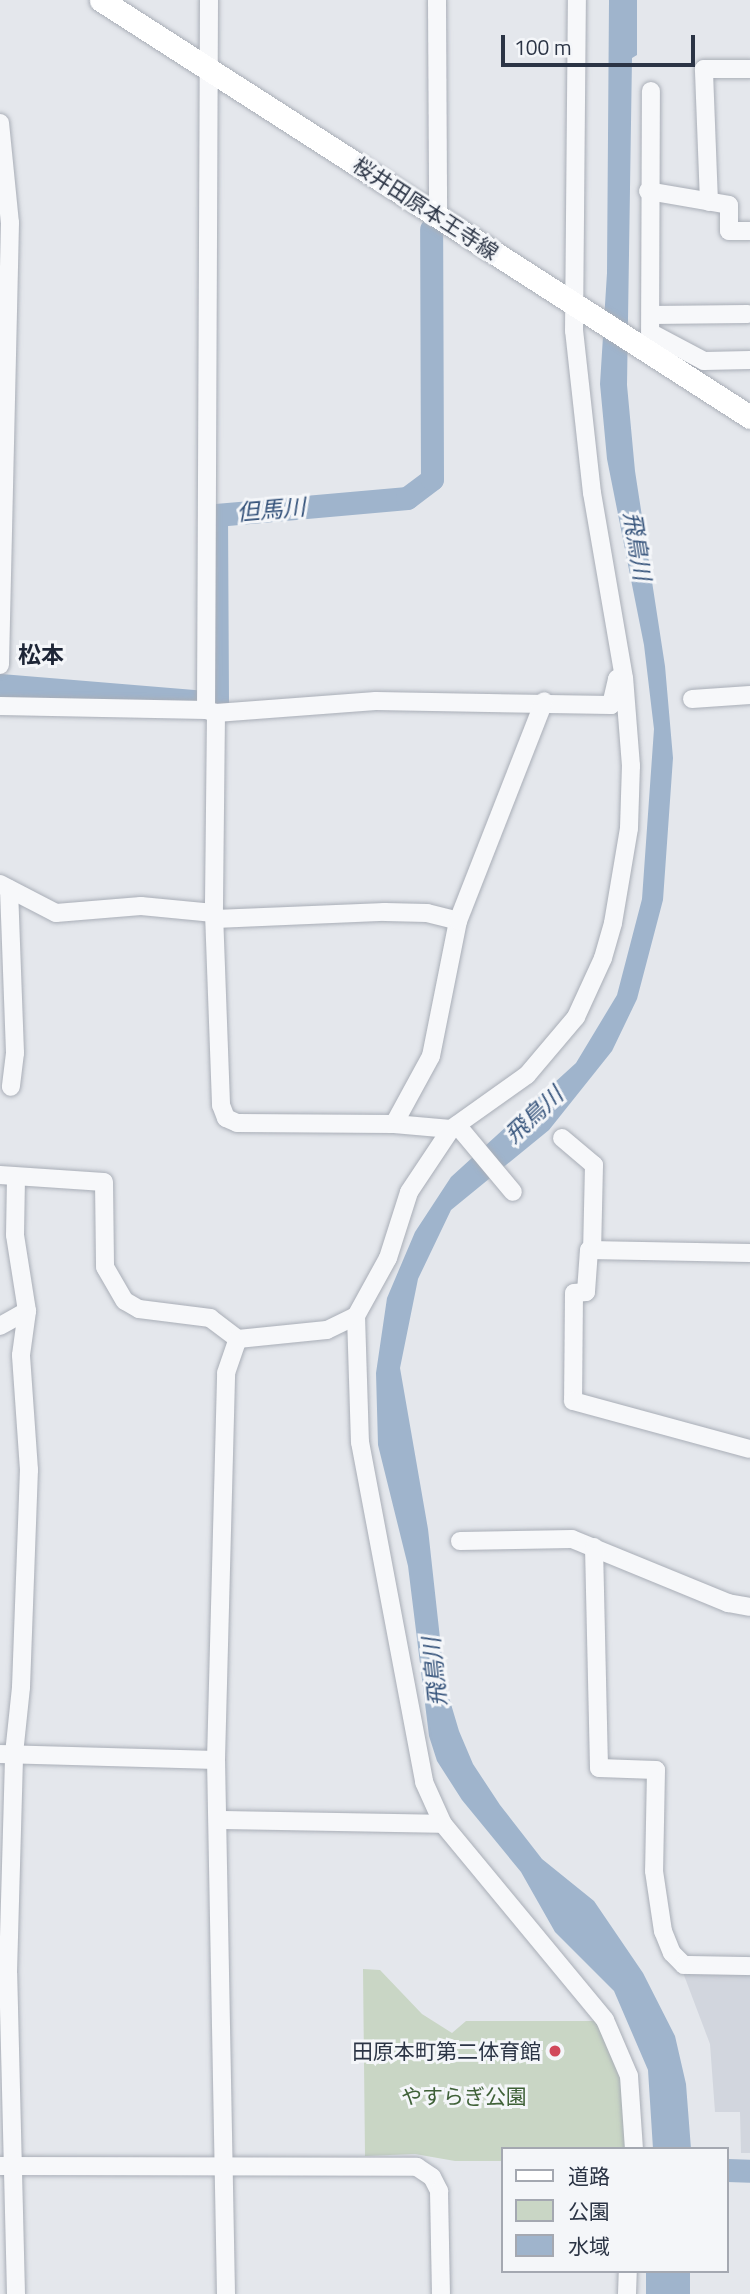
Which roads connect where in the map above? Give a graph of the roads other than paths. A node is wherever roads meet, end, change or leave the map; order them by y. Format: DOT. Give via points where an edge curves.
graph roads {
  1 [pos="101,0"];
  2 [pos="209,0"];
  3 [pos="438,0"];
  4 [pos="577,0"];
  5 [pos="206,65"];
  6 [pos="750,69"];
  7 [pos="652,91"];
  8 [pos="0,123"];
  9 [pos="648,191"];
  10 [pos="709,202"];
  11 [pos="439,216"];
  12 [pos="750,231"];
  13 [pos="572,302"];
  14 [pos="748,314"];
  15 [pos="651,315"];
  16 [pos="651,346"];
  17 [pos="750,360"];
  18 [pos="750,417"];
  19 [pos="0,665"];
  20 [pos="624,678"];
  21 [pos="750,695"];
  22 [pos="692,699"];
  23 [pos="544,701"];
  24 [pos="0,706"];
  25 [pos="211,711"];
  26 [pos="5,887"];
  27 [pos="214,916"];
  28 [pos="458,921"];
  29 [pos="11,1087"];
  30 [pos="394,1124"];
  31 [pos="454,1127"];
  32 [pos="562,1138"];
  33 [pos="8,1177"];
  34 [pos="510,1189"];
  35 [pos="592,1251"];
  36 [pos="750,1253"];
  37 [pos="27,1311"];
  38 [pos="356,1316"];
  39 [pos="0,1326"];
  40 [pos="238,1339"];
  41 [pos="750,1449"];
  42 [pos="460,1541"];
  43 [pos="594,1547"];
  44 [pos="750,1607"];
  45 [pos="7,1754"];
  46 [pos="216,1760"];
  47 [pos="218,1819"];
  48 [pos="443,1824"];
  49 [pos="750,1966"];
  50 [pos="634,2147"];
  51 [pos="221,2163"];
  52 [pos="7,2166"];
  53 [pos="628,2273"];
  54 [pos="16,2294"];
  55 [pos="226,2294"];
  56 [pos="441,2294"];
  57 [pos="627,2294"];
  1 -- 5 [label="main road, 桜井田原本王寺線"];
  2 -- 5 [label="street"];
  3 -- 11 [label="street"];
  4 -- 13 [label="street"];
  5 -- 11 [label="main road, 桜井田原本王寺線"];
  5 -- 25 [label="street"];
  6 -- 10 [label="street" via="704,69"];
  7 -- 9 [label="street"];
  8 -- 19 [label="street" via="10,223"];
  9 -- 10 [label="street"];
  9 -- 15 [label="street"];
  10 -- 12 [label="street" via="729,205 729,231"];
  11 -- 13 [label="main road, 桜井田原本王寺線"];
  13 -- 16 [label="main road, 桜井田原本王寺線"];
  13 -- 20 [label="street" via="592,493"];
  14 -- 15 [label="street"];
  15 -- 16 [label="street"];
  16 -- 17 [label="street" via="704,361"];
  16 -- 18 [label="main road, 桜井田原本王寺線"];
  20 -- 23 [label="street" via="617,679 611,705"];
  20 -- 31 [label="street" via="631,766 629,828 603,958 576,1017 555,1046 527,1075"];
  21 -- 22 [label="street"];
  23 -- 25 [label="street" via="376,701"];
  23 -- 28 [label="street"];
  24 -- 25 [label="street"];
  25 -- 27 [label="street"];
  26 -- 27 [label="street" via="56,914 141,906"];
  26 -- 29 [label="street" via="15,1053"];
  27 -- 28 [label="street" via="385,912 427,913"];
  27 -- 30 [label="street" via="221,1105 226,1118 237,1123"];
  28 -- 30 [label="street" via="431,1056"];
  30 -- 31 [label="street"];
  31 -- 34 [label="street"];
  31 -- 38 [label="street" via="409,1192 388,1258"];
  32 -- 35 [label="street" via="594,1165"];
  33 -- 37 [label="street"];
  33 -- 40 [label="street" via="104,1182 106,1267 125,1301 139,1309 210,1318"];
  35 -- 36 [label="street"];
  35 -- 41 [label="street" via="586,1292 574,1293 573,1401"];
  37 -- 39 [label="street"];
  37 -- 45 [label="street" via="21,1355 29,1470 21,1687"];
  38 -- 40 [label="street" via="327,1330"];
  38 -- 48 [label="street" via="360,1442 410,1725 424,1782"];
  40 -- 46 [label="street" via="226,1373"];
  42 -- 43 [label="street" via="572,1539"];
  43 -- 44 [label="street" via="728,1604"];
  43 -- 49 [label="street" via="599,1768 656,1770 654,1871 663,1931 672,1953 684,1965"];
  45 -- 46 [label="street"];
  45 -- 52 [label="street"];
  46 -- 47 [label="street"];
  47 -- 48 [label="street"];
  47 -- 51 [label="street"];
  48 -- 50 [label="street" via="605,2020 629,2076"];
  51 -- 52 [label="street"];
  51 -- 55 [label="street"];
  51 -- 56 [label="street" via="424,2169 439,2191"];
  52 -- 54 [label="street"];
  53 -- 57 [label="street"];
}
